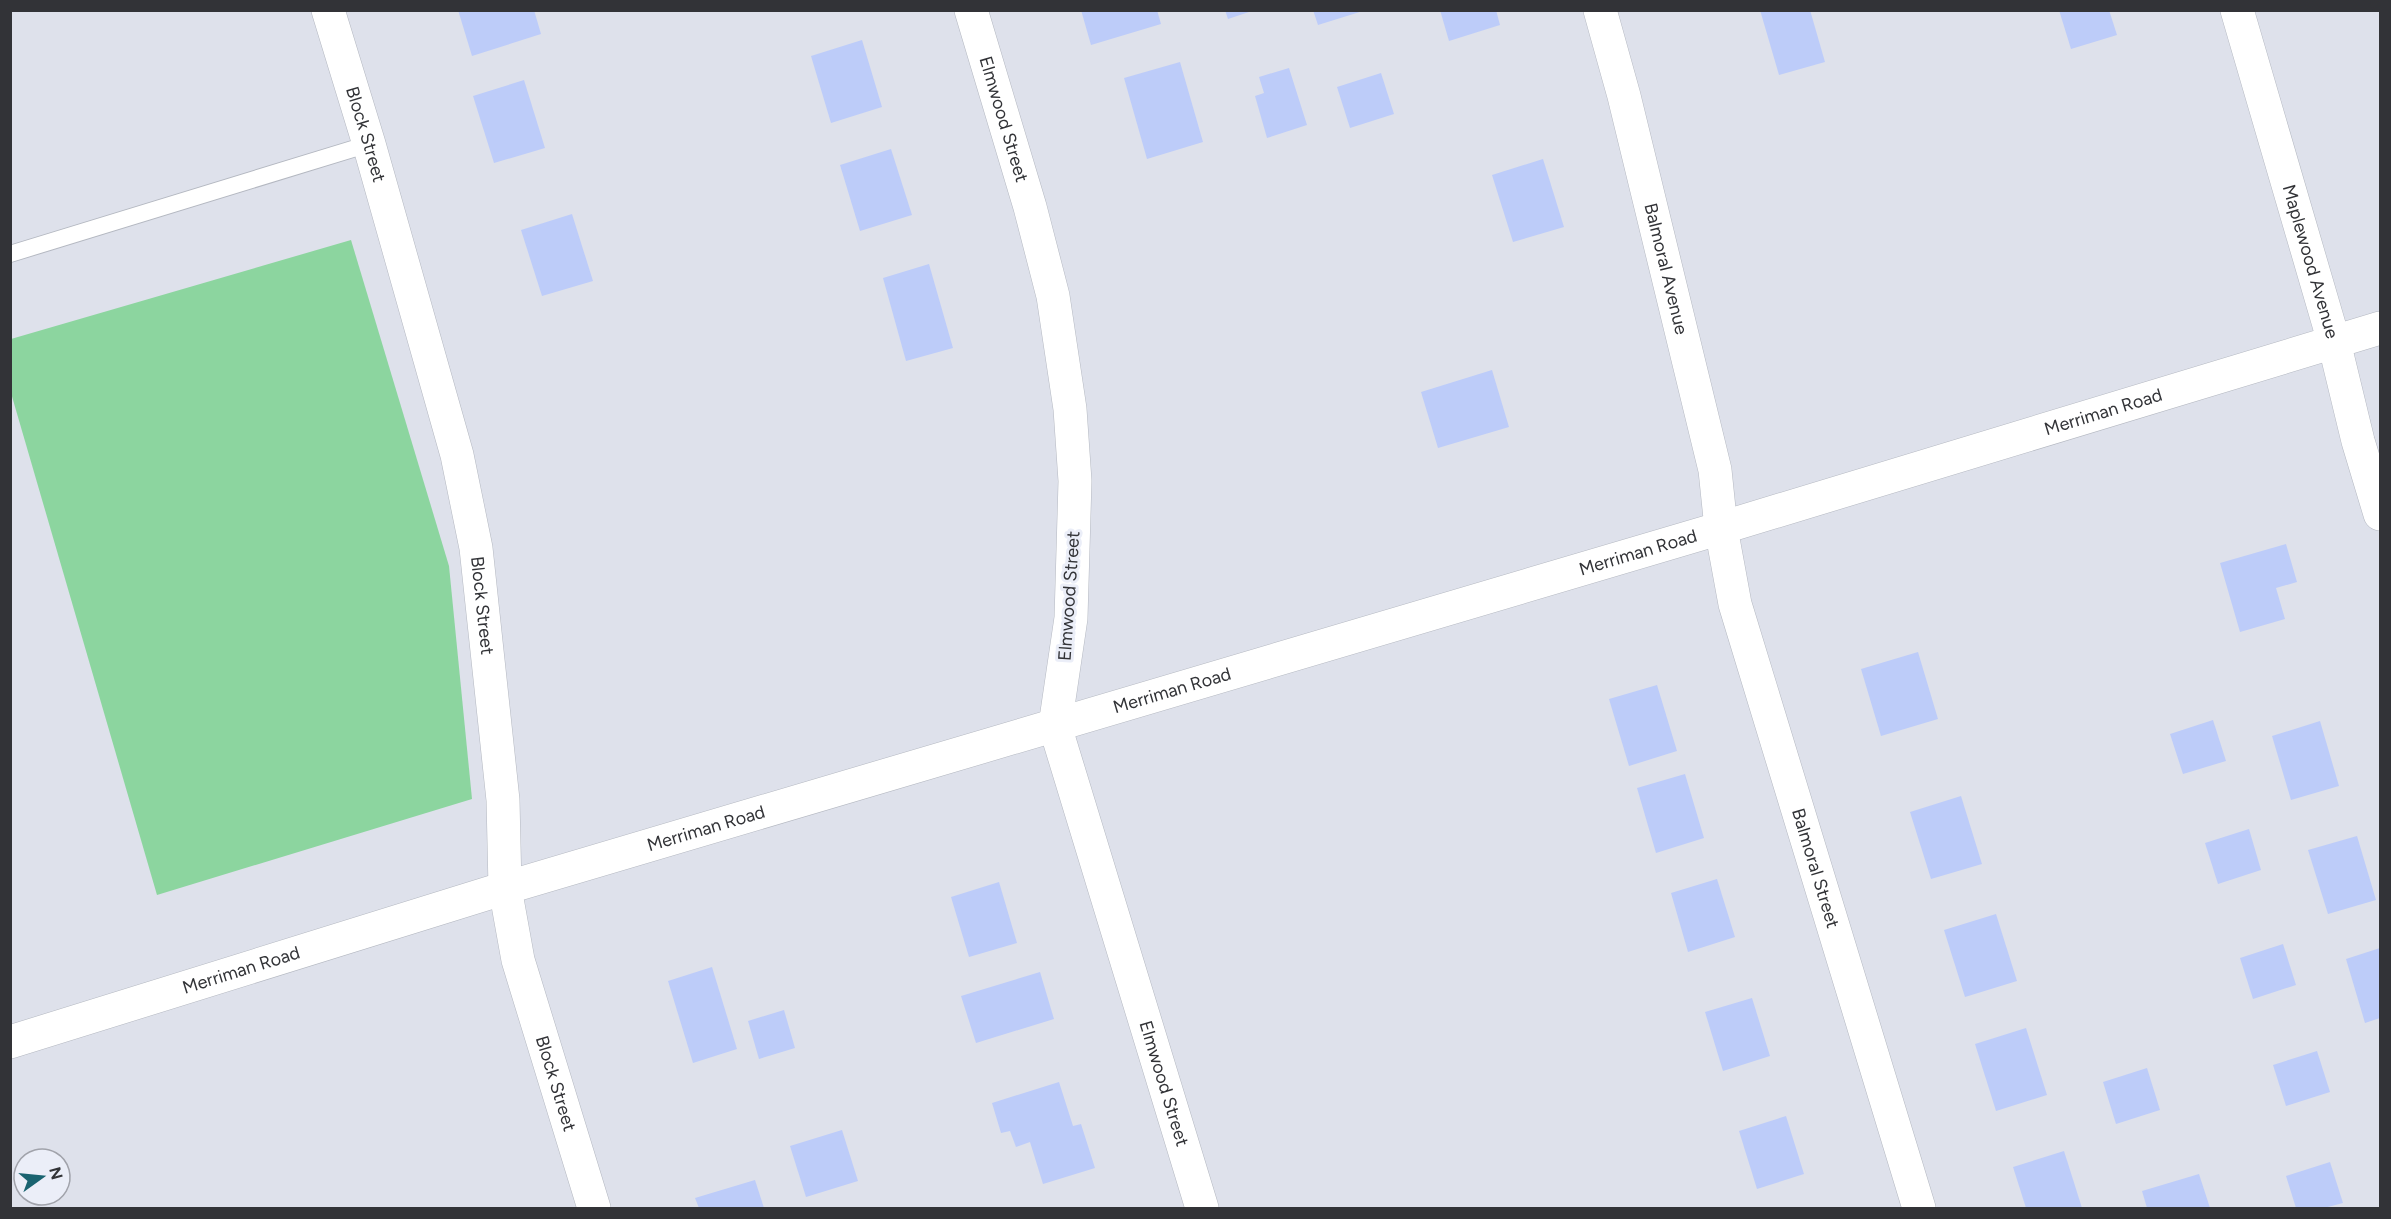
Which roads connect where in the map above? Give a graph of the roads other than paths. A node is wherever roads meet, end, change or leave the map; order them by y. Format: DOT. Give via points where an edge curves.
graph roads {
  1 [pos="328,10"];
  2 [pos="971,10"];
  3 [pos="1600,10"];
  4 [pos="2237,10"];
  5 [pos="369,144"];
  6 [pos="10,254"];
  7 [pos="2380,328"];
  8 [pos="2334,342"];
  9 [pos="2380,514"];
  10 [pos="1721,528"];
  11 [pos="1055,726"];
  12 [pos="505,888"];
  13 [pos="10,1042"];
  14 [pos="594,1209"];
  15 [pos="1202,1209"];
  16 [pos="1919,1209"];
  1 -- 5 [label="street, Block Street"];
  2 -- 11 [label="street, Elmwood Street" via="1053,296 1070,409 1075,481 1071,618"];
  3 -- 10 [label="street, Balmoral Avenue" via="1713,459"];
  4 -- 8 [label="street, Maplewood Avenue"];
  5 -- 6 [label="lane"];
  5 -- 12 [label="street, Block Street" via="457,455 476,548 503,800"];
  7 -- 8 [label="street, Merriman Road"];
  8 -- 9 [label="street, Maplewood Avenue"];
  8 -- 10 [label="street, Merriman Road"];
  10 -- 11 [label="street, Merriman Road"];
  10 -- 16 [label="street, Balmoral Street" via="1735,604"];
  11 -- 12 [label="street, Merriman Road"];
  11 -- 15 [label="street, Elmwood Street"];
  12 -- 13 [label="street, Merriman Road"];
  12 -- 14 [label="street, Block Street" via="518,960"];
}
